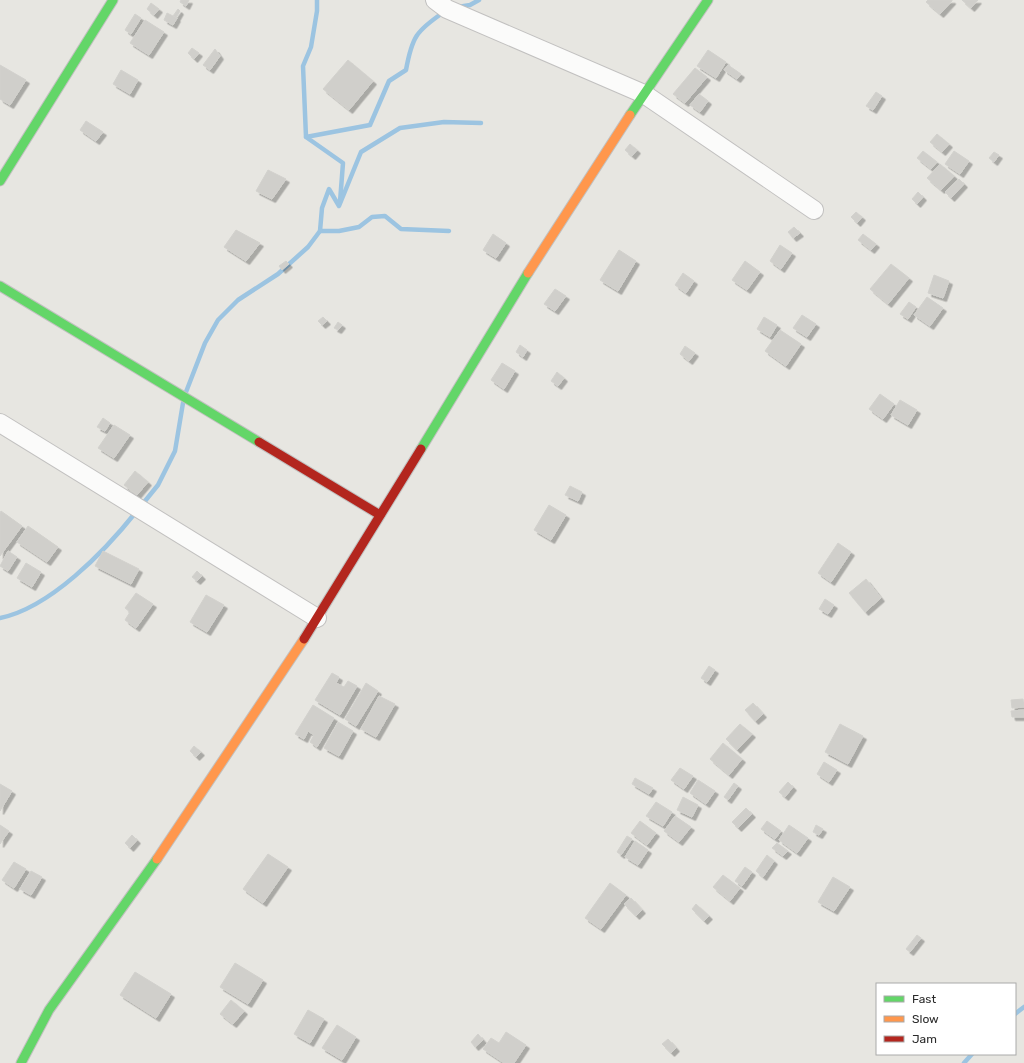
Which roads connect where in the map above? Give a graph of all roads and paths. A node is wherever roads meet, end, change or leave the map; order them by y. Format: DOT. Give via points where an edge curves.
graph roads {
  1 [pos="113,0"];
  2 [pos="435,0"];
  3 [pos="708,0"];
  4 [pos="644,94"];
  5 [pos="0,181"];
  6 [pos="814,210"];
  7 [pos="0,286"];
  8 [pos="0,424"];
  9 [pos="380,516"];
  10 [pos="317,618"];
  11 [pos="22,1063"];
  1 -- 5 [label="street"];
  2 -- 4 [label="street" via="447,9"];
  3 -- 4 [label="street"];
  4 -- 6 [label="street"];
  4 -- 9 [label="street" via="537,259"];
  7 -- 9 [label="street"];
  8 -- 10 [label="street"];
  9 -- 10 [label="street"];
  10 -- 11 [label="street" via="174,835 49,1010"];
}
